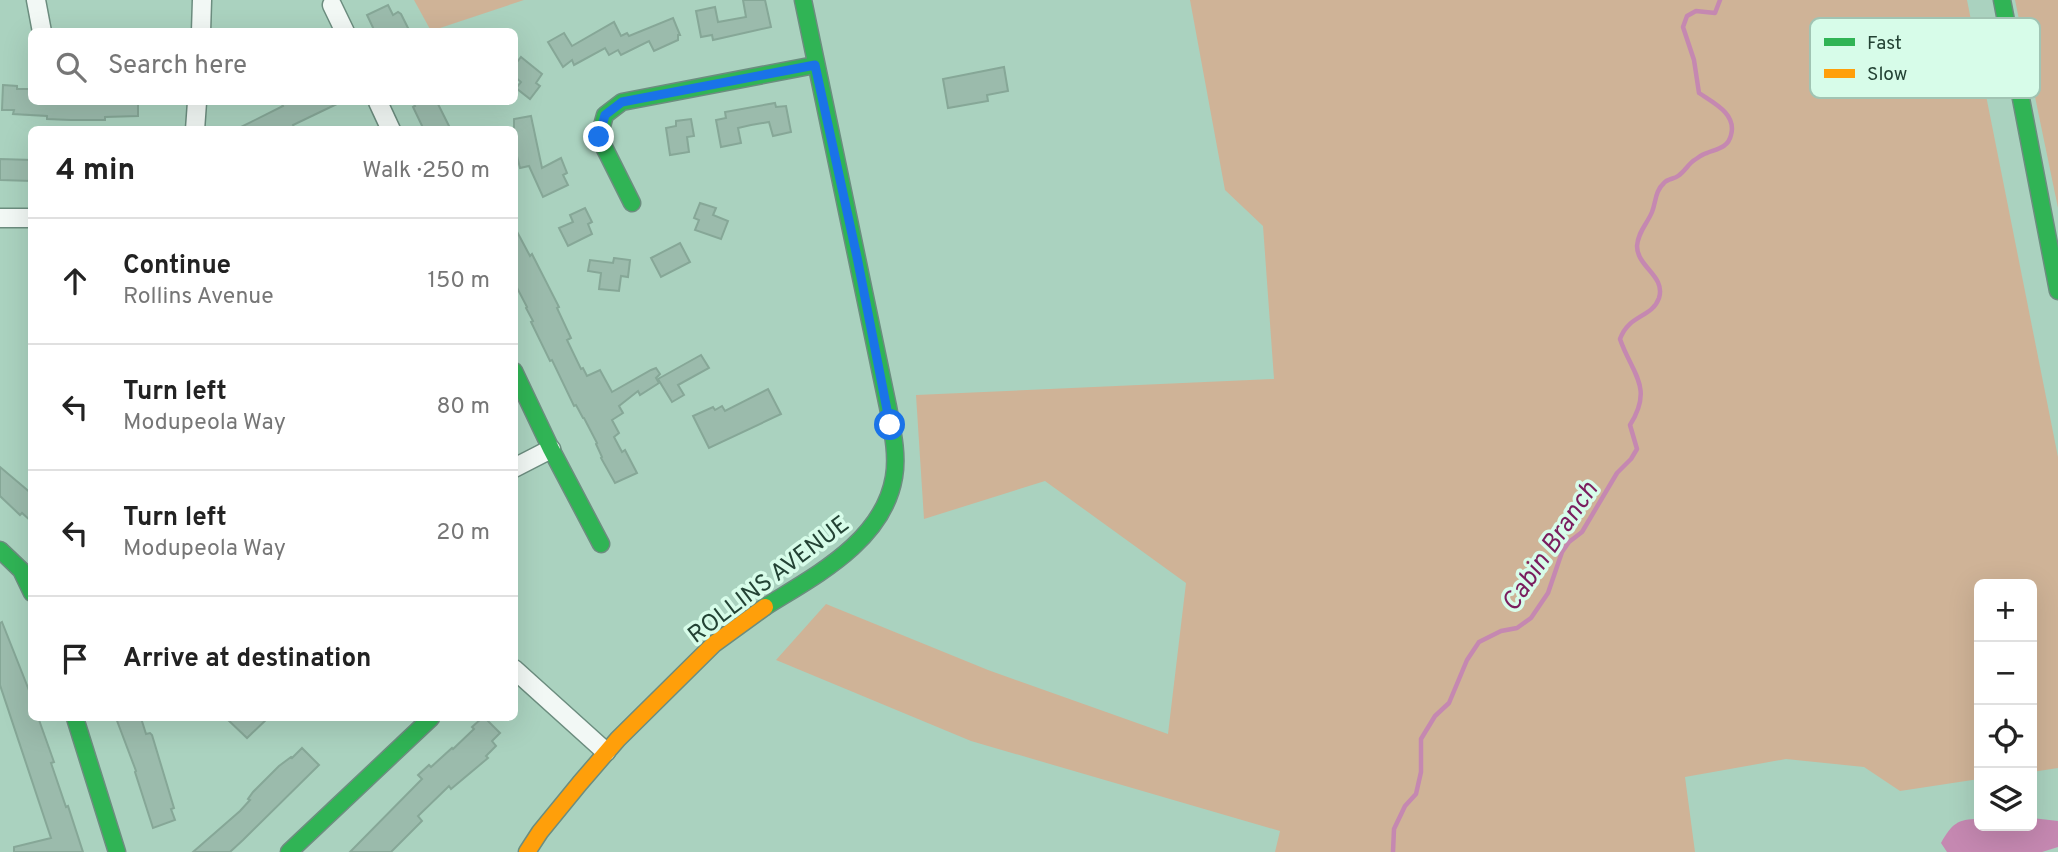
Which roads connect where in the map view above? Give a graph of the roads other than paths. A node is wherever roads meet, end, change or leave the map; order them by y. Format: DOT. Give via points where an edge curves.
graph roads {
  1 [pos="36,0"];
  2 [pos="202,0"];
  3 [pos="803,0"];
  4 [pos="2002,0"];
  5 [pos="332,5"];
  6 [pos="2005,18"];
  7 [pos="41,28"];
  8 [pos="201,28"];
  9 [pos="343,28"];
  10 [pos="815,65"];
  11 [pos="2021,98"];
  12 [pos="197,105"];
  13 [pos="379,105"];
  14 [pos="195,126"];
  15 [pos="384,126"];
  16 [pos="632,203"];
  17 [pos="0,218"];
  18 [pos="28,218"];
  19 [pos="2058,291"];
  20 [pos="518,379"];
  21 [pos="551,449"];
  22 [pos="518,466"];
  23 [pos="601,544"];
  24 [pos="0,550"];
  25 [pos="28,585"];
  26 [pos="518,673"];
  27 [pos="76,721"];
  28 [pos="428,721"];
  29 [pos="606,752"];
  30 [pos="117,852"];
  31 [pos="289,852"];
  32 [pos="527,852"];
  1 -- 7 [label="street"];
  2 -- 8 [label="street"];
  3 -- 10 [label="street, ROLLINS AVENUE"];
  4 -- 6 [label="street"];
  5 -- 9 [label="street"];
  10 -- 16 [label="street" via="622,102 605,115 599,137"];
  10 -- 29 [label="street, ROLLINS AVENUE" via="890,425 895,464 892,490 879,518 856,545 720,638"];
  11 -- 19 [label="street"];
  12 -- 14 [label="street"];
  13 -- 15 [label="street"];
  17 -- 18 [label="street"];
  20 -- 21 [label="street"];
  21 -- 22 [label="street"];
  21 -- 23 [label="street"];
  24 -- 25 [label="street" via="21,570"];
  26 -- 29 [label="street"];
  27 -- 30 [label="street"];
  28 -- 31 [label="street"];
  29 -- 32 [label="street, ROLLINS AVENUE"];
}
